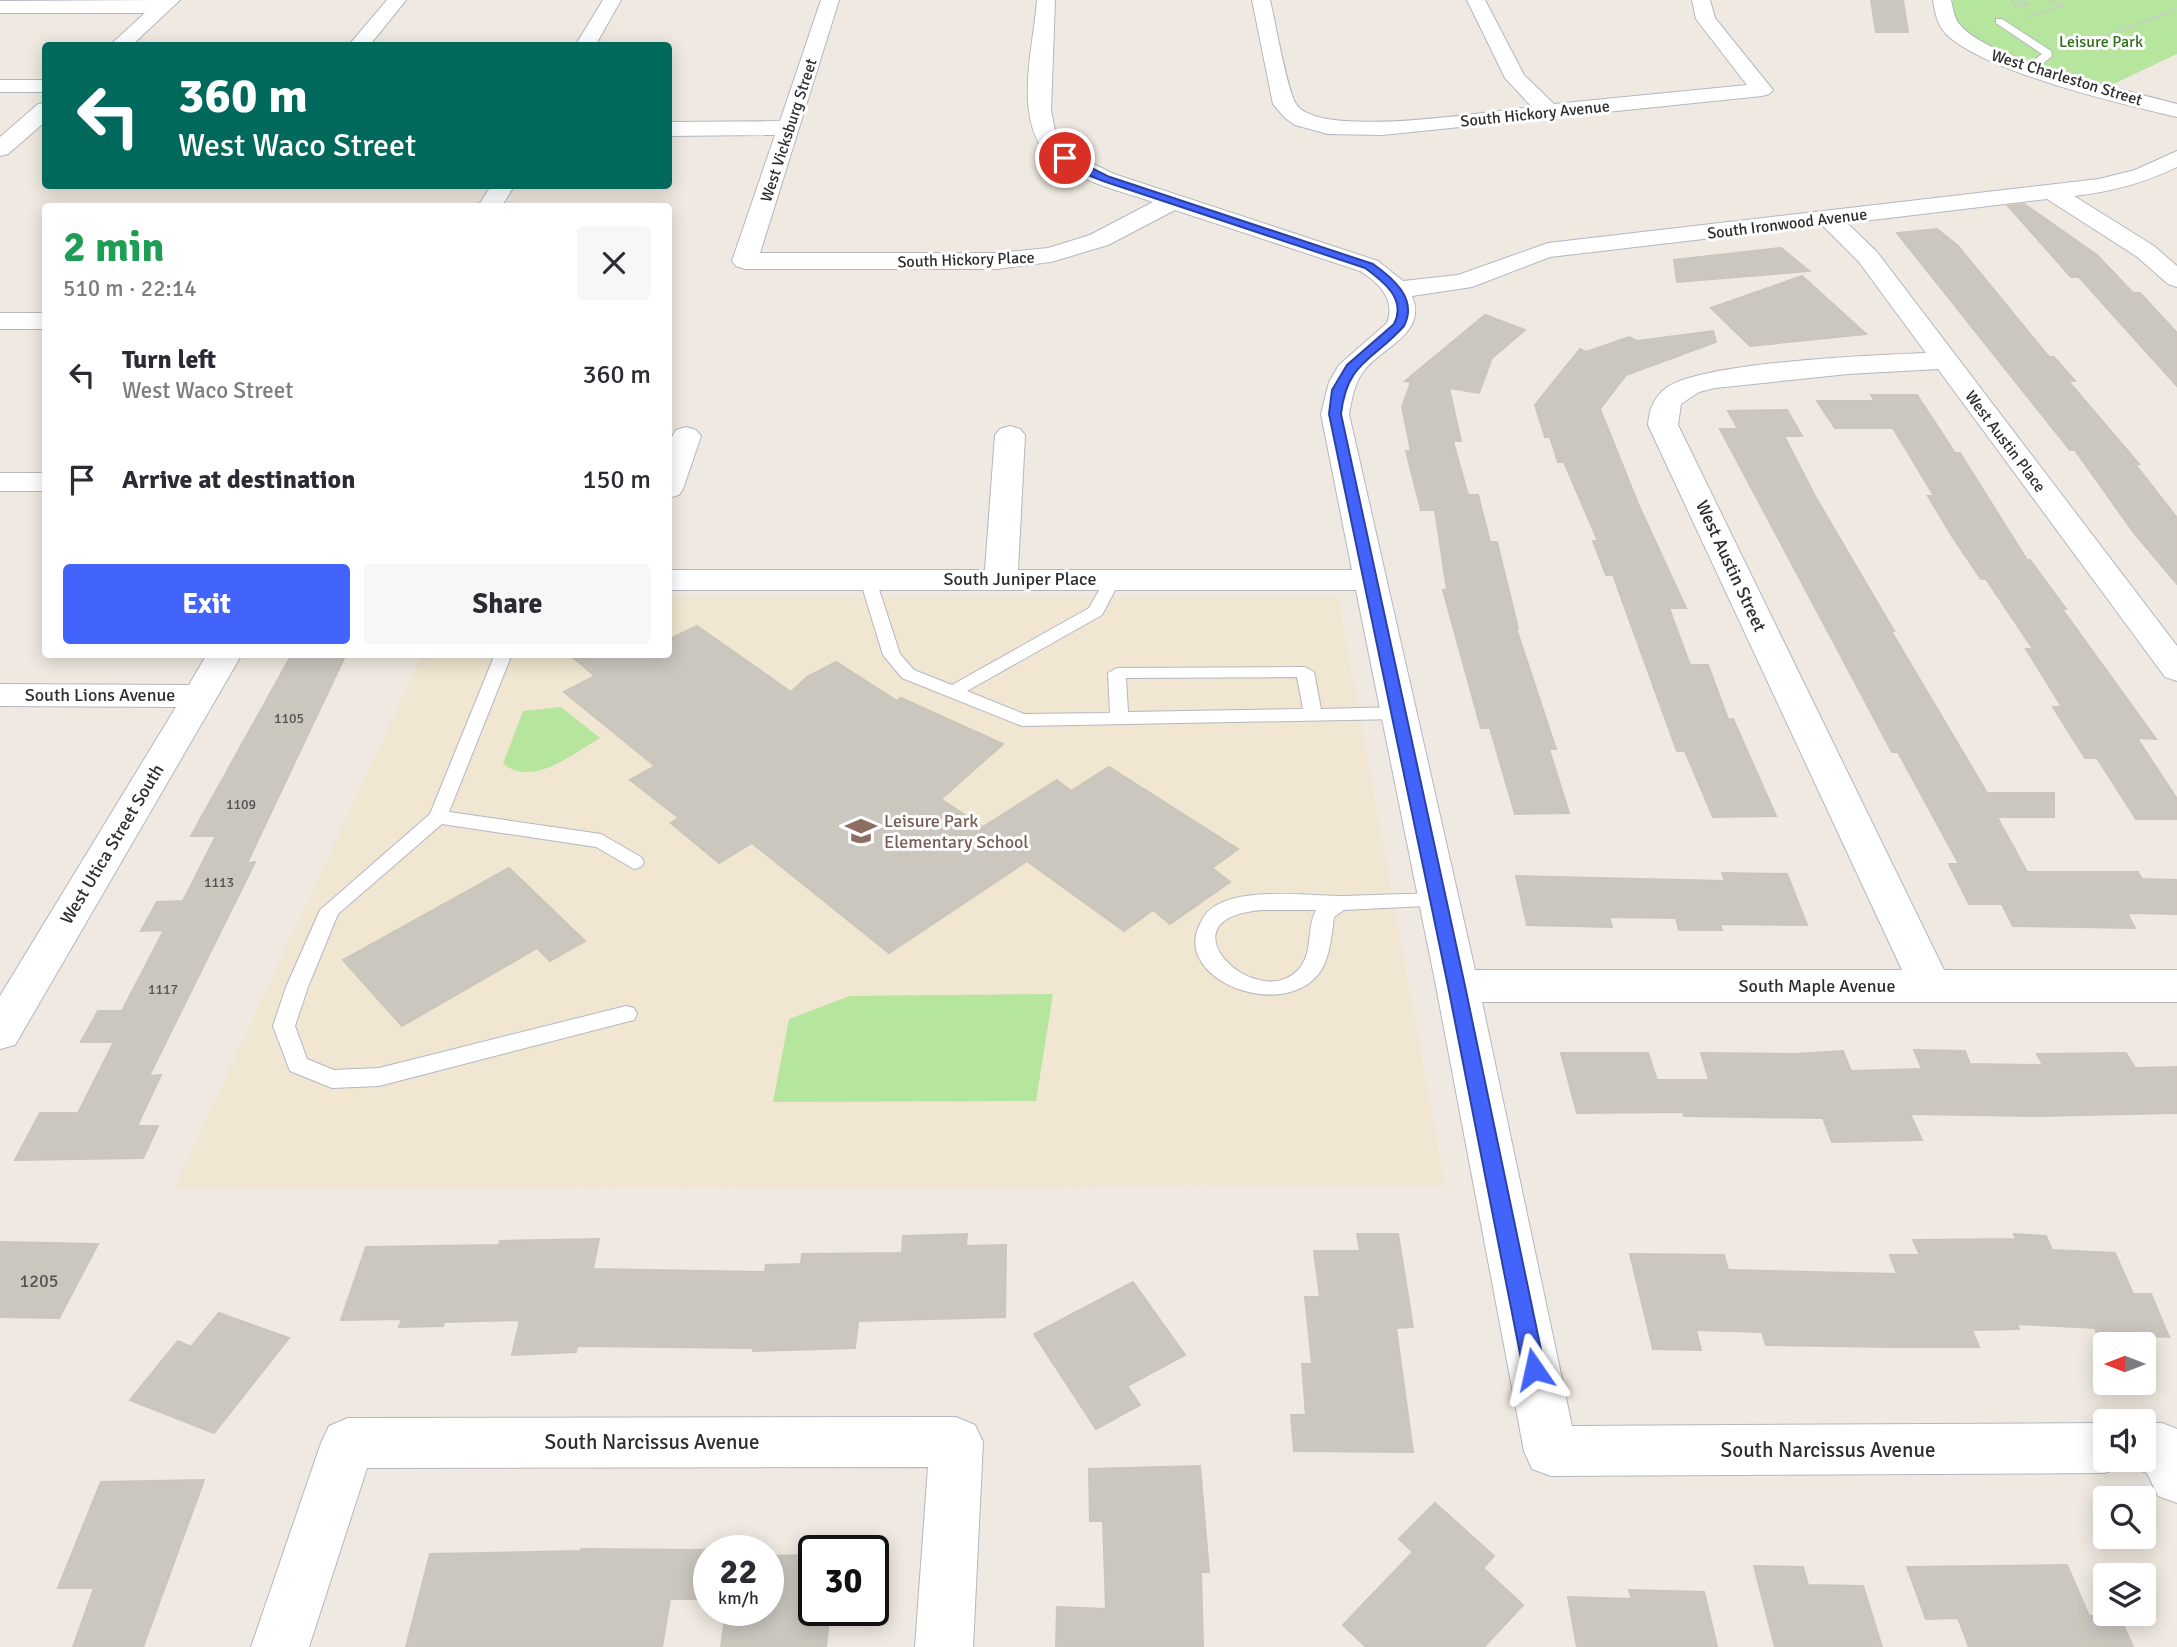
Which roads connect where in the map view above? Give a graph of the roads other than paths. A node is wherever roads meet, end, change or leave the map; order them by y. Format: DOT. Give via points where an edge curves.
graph roads {
  1 [pos="397,0"];
  2 [pos="612,0"];
  3 [pos="830,0"];
  4 [pos="1046,0"];
  5 [pos="1261,0"];
  6 [pos="1476,0"];
  7 [pos="1701,0"];
  8 [pos="1942,0"];
  9 [pos="167,4"];
  10 [pos="0,7"];
  11 [pos="1999,21"];
  12 [pos="124,42"];
  13 [pos="361,42"];
  14 [pos="587,42"];
  15 [pos="2031,68"];
  16 [pos="0,86"];
  17 [pos="42,86"];
  18 [pos="2177,111"];
  19 [pos="42,112"];
  20 [pos="1550,112"];
  21 [pos="789,128"];
  22 [pos="672,129"];
  23 [pos="0,149"];
  24 [pos="2177,158"];
  25 [pos="2052,192"];
  26 [pos="1174,201"];
  27 [pos="1829,219"];
  28 [pos="745,261"];
  29 [pos="2177,279"];
  30 [pos="1397,289"];
  31 [pos="0,321"];
  32 [pos="42,321"];
  33 [pos="1947,361"];
  34 [pos="1010,435"];
  35 [pos="686,436"];
  36 [pos="672,477"];
  37 [pos="0,482"];
  38 [pos="42,482"];
  39 [pos="1001,579"];
  40 [pos="1113,579"];
  41 [pos="672,580"];
  42 [pos="868,580"];
  43 [pos="1371,580"];
  44 [pos="223,658"];
  45 [pos="502,658"];
  46 [pos="2177,670"];
  47 [pos="953,692"];
  48 [pos="0,695"];
  49 [pos="201,695"];
  50 [pos="1399,713"];
  51 [pos="1313,715"];
  52 [pos="1119,718"];
  53 [pos="438,817"];
  54 [pos="634,862"];
  55 [pos="1438,900"];
  56 [pos="1340,903"];
  57 [pos="1457,986"];
  58 [pos="2177,986"];
  59 [pos="1931,987"];
  60 [pos="12,990"];
  61 [pos="626,1014"];
  62 [pos="0,1032"];
  63 [pos="2093,1448"];
  64 [pos="281,1647"];
  65 [pos="944,1647"];
  1 -- 13 [label="street"];
  2 -- 14 [label="street"];
  3 -- 21 [label="street, West Vicksburg Street"];
  4 -- 26 [label="street" via="1040,114 1044,136 1082,169"];
  5 -- 20 [label="street, South Hickory Avenue" via="1284,103 1309,122 1373,128"];
  6 -- 20 [label="street" via="1516,78"];
  7 -- 20 [label="street, South Hickory Avenue" via="1706,19 1762,90"];
  8 -- 15 [label="street, West Charleston Street" via="1948,24 1960,37 1990,54"];
  9 -- 10 [label="street"];
  9 -- 12 [label="street"];
  11 -- 15 [label="lane" via="2047,56"];
  15 -- 18 [label="street, West Charleston Street"];
  16 -- 17 [label="street"];
  19 -- 23 [label="street"];
  21 -- 22 [label="street"];
  21 -- 28 [label="street, West Vicksburg Street"];
  24 -- 25 [label="street, South Ironwood Avenue" via="2122,182"];
  25 -- 27 [label="street, South Ironwood Avenue"];
  25 -- 29 [label="street" via="2145,251"];
  26 -- 28 [label="street, South Hickory Place" via="1075,250 1038,257"];
  26 -- 30 [label="street" via="1350,258 1380,272"];
  27 -- 30 [label="street, South Ironwood Avenue" via="1548,250 1516,258 1470,279"];
  27 -- 33 [label="street, West Austin Place" via="1868,257"];
  30 -- 43 [label="street" via="1403,316 1388,336 1351,368 1338,390 1335,414"];
  31 -- 32 [label="street"];
  33 -- 46 [label="street, West Austin Place"];
  33 -- 59 [label="street, West Austin Street" via="1851,364 1717,381 1682,389 1663,412 1663,425"];
  34 -- 39 [label="street"];
  35 -- 36 [label="street"];
  37 -- 38 [label="street"];
  39 -- 40 [label="street, South Juniper Place"];
  39 -- 42 [label="street, South Juniper Place"];
  40 -- 43 [label="street, South Juniper Place"];
  40 -- 47 [label="lane" via="1096,611"];
  41 -- 42 [label="street, South Juniper Place"];
  42 -- 47 [label="lane" via="892,654 908,674"];
  43 -- 50 [label="street"];
  44 -- 49 [label="street, West Utica Street South"];
  45 -- 53 [label="lane"];
  47 -- 52 [label="lane" via="1022,720"];
  48 -- 49 [label="street, South Lions Avenue"];
  49 -- 60 [label="street, West Utica Street South"];
  50 -- 51 [label="lane"];
  50 -- 55 [label="street"];
  51 -- 52 [label="lane"];
  51 -- 52 [label="lane" via="1305,672 1117,673"];
  53 -- 54 [label="lane" via="601,841"];
  53 -- 61 [label="lane" via="330,910 284,1026 298,1065 332,1079 379,1077"];
  55 -- 56 [label="lane"];
  55 -- 57 [label="street"];
  56 -- 56 [label="lane" via="1324,914 1312,967 1293,983 1252,986 1231,979 1208,956 1207,929 1224,909"];
  57 -- 59 [label="street, South Maple Avenue"];
  57 -- 63 [label="street, South Narcissus Avenue" via="1551,1451"];
  58 -- 59 [label="street, South Maple Avenue"];
  60 -- 62 [label="street, West Utica Street South"];
  64 -- 65 [label="street, South Narcissus Avenue" via="348,1443 956,1442"];
}
